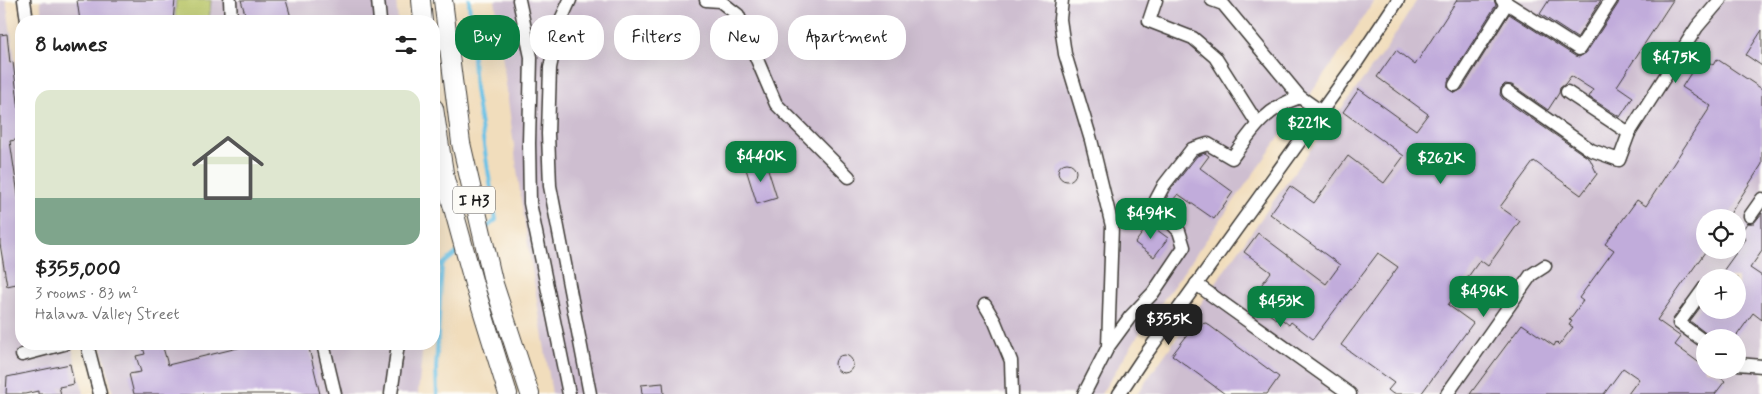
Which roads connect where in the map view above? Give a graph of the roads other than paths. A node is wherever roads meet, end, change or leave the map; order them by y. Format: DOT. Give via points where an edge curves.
graph roads {
  1 [pos="24,0"];
  2 [pos="230,0"];
  3 [pos="378,0"];
  4 [pos="422,0"];
  5 [pos="443,0"];
  6 [pos="519,0"];
  7 [pos="570,0"];
  8 [pos="706,0"];
  9 [pos="1062,0"];
  10 [pos="1156,0"];
  11 [pos="1212,0"];
  12 [pos="1611,0"];
  13 [pos="1720,0"];
  14 [pos="1394,1"];
  15 [pos="1505,2"];
  16 [pos="26,15"];
  17 [pos="231,15"];
  18 [pos="379,15"];
  19 [pos="423,15"];
  20 [pos="1455,85"];
  21 [pos="1508,92"];
  22 [pos="1566,92"];
  23 [pos="1300,97"];
  24 [pos="1320,111"];
  25 [pos="1257,124"];
  26 [pos="1629,133"];
  27 [pos="440,147"];
  28 [pos="849,177"];
  29 [pos="1762,199"];
  30 [pos="1750,216"];
  31 [pos="1544,266"];
  32 [pos="1196,284"];
  33 [pos="1696,299"];
  34 [pos="985,305"];
  35 [pos="1696,335"];
  36 [pos="1108,347"];
  37 [pos="41,350"];
  38 [pos="89,350"];
  39 [pos="324,350"];
  40 [pos="397,350"];
  41 [pos="22,355"];
  42 [pos="1746,365"];
  43 [pos="1762,366"];
  44 [pos="100,394"];
  45 [pos="335,394"];
  46 [pos="391,394"];
  47 [pos="508,394"];
  48 [pos="530,394"];
  49 [pos="570,394"];
  50 [pos="590,394"];
  51 [pos="1012,394"];
  52 [pos="1084,394"];
  53 [pos="1119,394"];
  54 [pos="1350,394"];
  55 [pos="1447,394"];
  1 -- 16 [label="street"];
  2 -- 17 [label="street"];
  3 -- 18 [label="street"];
  4 -- 19 [label="highway"];
  5 -- 48 [label="highway, I H3" via="461,142 493,281"];
  6 -- 49 [label="street" via="531,57 530,203"];
  7 -- 50 [label="street" via="559,24 550,68 550,178"];
  8 -- 28 [label="street" via="720,1 738,15 776,104"];
  9 -- 36 [label="street" via="1060,19 1065,54 1112,226"];
  10 -- 25 [label="street" via="1149,21 1193,38 1215,57"];
  11 -- 23 [label="street" via="1223,4"];
  12 -- 15 [label="street" via="1579,50"];
  13 -- 26 [label="street" via="1697,27"];
  14 -- 24 [label="street" via="1354,66"];
  15 -- 20 [label="street"];
  21 -- 26 [label="street" via="1591,150 1619,160"];
  22 -- 26 [label="street"];
  23 -- 24 [label="street"];
  23 -- 25 [label="street" via="1284,102"];
  24 -- 32 [label="street"];
  25 -- 36 [label="street" via="1232,158 1208,144 1192,149 1164,185 1156,200 1161,213 1179,231 1184,247 1153,293"];
  27 -- 47 [label="highway, I H3" via="445,179"];
  29 -- 30 [label="street"];
  31 -- 55 [label="street" via="1531,275"];
  32 -- 53 [label="street"];
  32 -- 54 [label="street"];
  33 -- 35 [label="street" via="1679,323"];
  34 -- 51 [label="street" via="1011,361"];
  36 -- 52 [label="street"];
  37 -- 41 [label="street"];
  38 -- 44 [label="street"];
  39 -- 45 [label="street"];
  40 -- 46 [label="street"];
  42 -- 43 [label="street"];
}
